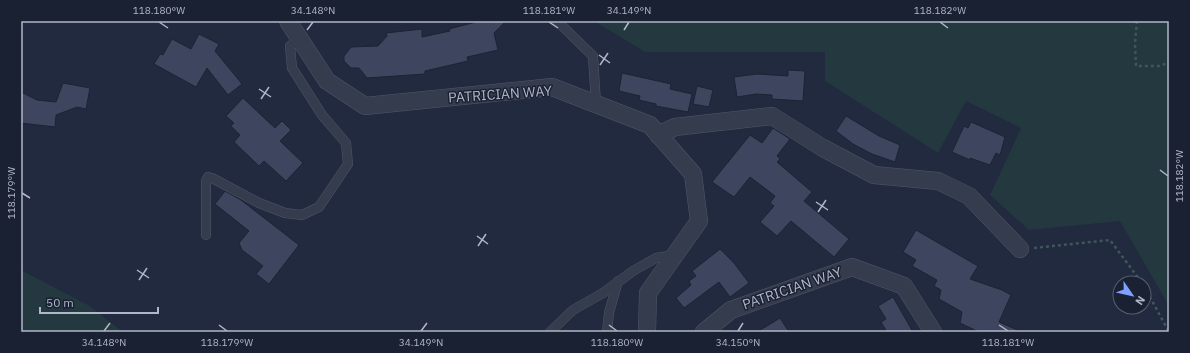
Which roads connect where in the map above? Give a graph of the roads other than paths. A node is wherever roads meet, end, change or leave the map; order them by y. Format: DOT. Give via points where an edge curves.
graph roads {
  1 [pos="288,21"];
  2 [pos="557,21"];
  3 [pos="300,40"];
  4 [pos="596,104"];
  5 [pos="658,135"];
  6 [pos="206,235"];
  7 [pos="1020,249"];
  8 [pos="675,255"];
  9 [pos="618,281"];
  10 [pos="550,332"];
  11 [pos="607,332"];
  12 [pos="647,332"];
  13 [pos="704,332"];
  14 [pos="933,332"];
  1 -- 3 [label="street, PATRICIAN WAY"];
  2 -- 4 [label="lane" via="593,56"];
  3 -- 4 [label="street, PATRICIAN WAY" via="327,81 365,106 552,87"];
  3 -- 6 [label="lane" via="290,46 292,68 322,115 346,143 348,164 319,207 302,215 259,203 208,178"];
  4 -- 5 [label="street, PATRICIAN WAY" via="650,125"];
  5 -- 7 [label="street" via="675,127 772,116 823,148 874,175 938,181 969,196"];
  5 -- 8 [label="street, PATRICIAN WAY" via="693,174 699,220"];
  8 -- 9 [label="lane" via="656,258"];
  8 -- 12 [label="street, PATRICIAN WAY" via="648,294"];
  9 -- 10 [label="lane" via="573,310"];
  9 -- 11 [label="lane" via="609,313"];
  13 -- 14 [label="street, PATRICIAN WAY" via="731,310 852,267 904,286"];
}
